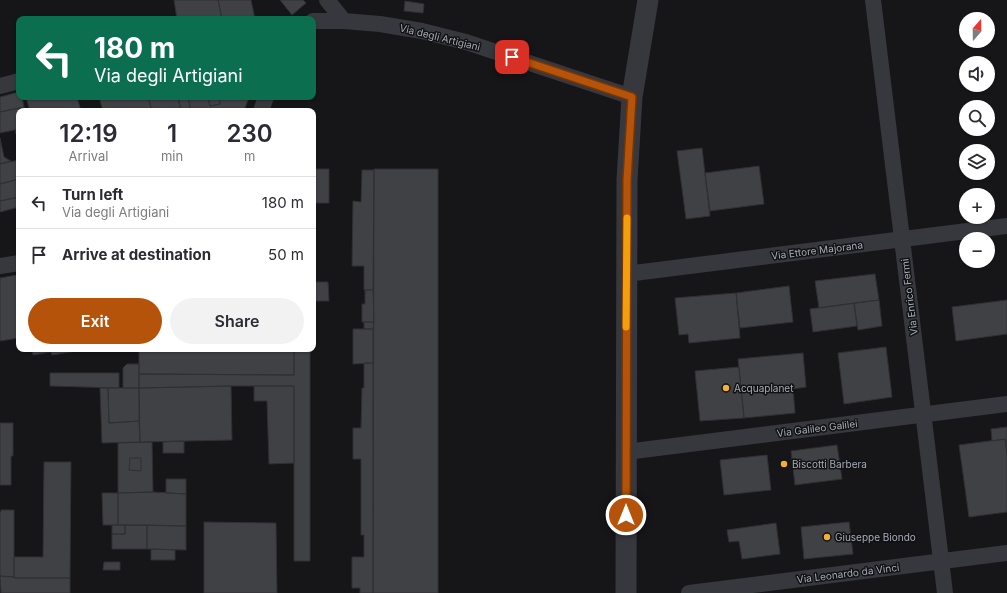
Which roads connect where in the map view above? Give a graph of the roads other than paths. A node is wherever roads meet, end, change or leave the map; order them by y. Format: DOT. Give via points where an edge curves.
graph roads {
  1 [pos="326,0"];
  2 [pos="648,0"];
  3 [pos="873,0"];
  4 [pos="316,21"];
  5 [pos="344,21"];
  6 [pos="16,82"];
  7 [pos="0,86"];
  8 [pos="632,97"];
  9 [pos="1007,226"];
  10 [pos="902,240"];
  11 [pos="16,263"];
  12 [pos="0,266"];
  13 [pos="626,274"];
  14 [pos="1007,404"];
  15 [pos="923,415"];
  16 [pos="626,452"];
  17 [pos="1007,553"];
  18 [pos="941,561"];
  19 [pos="626,593"];
  20 [pos="689,593"];
  21 [pos="945,593"];
  1 -- 5 [label="street"];
  2 -- 8 [label="street"];
  3 -- 10 [label="street, Via Enrico Fermi"];
  4 -- 5 [label="street, Via degli Artigiani"];
  5 -- 8 [label="street, Via degli Artigiani" via="422,31 466,42"];
  6 -- 7 [label="street"];
  8 -- 13 [label="street" via="627,180"];
  9 -- 10 [label="street, Via Ettore Majorana"];
  10 -- 13 [label="street, Via Ettore Majorana"];
  10 -- 15 [label="street, Via Enrico Fermi"];
  11 -- 12 [label="street"];
  13 -- 16 [label="street"];
  14 -- 15 [label="street, Via Galileo Galilei"];
  15 -- 16 [label="street, Via Galileo Galilei"];
  15 -- 18 [label="street, Via Enrico Fermi"];
  16 -- 19 [label="street"];
  17 -- 18 [label="street, Via Leonardo da Vinci"];
  18 -- 20 [label="street, Via Leonardo da Vinci"];
  18 -- 21 [label="street, Via Enrico Fermi"];
}
